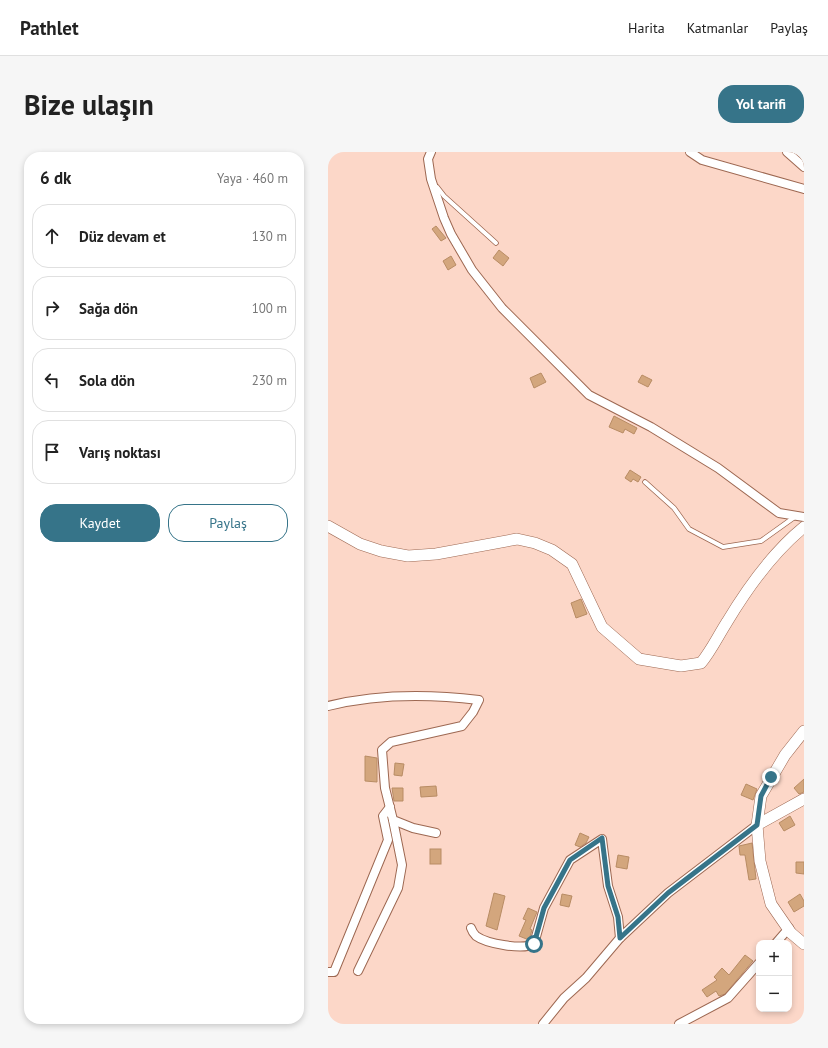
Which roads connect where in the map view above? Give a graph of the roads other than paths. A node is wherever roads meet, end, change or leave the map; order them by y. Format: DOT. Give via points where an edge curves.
graph roads {
  1 [pos="431,152"];
  2 [pos="690,152"];
  3 [pos="787,152"];
  4 [pos="804,167"];
  5 [pos="431,179"];
  6 [pos="804,190"];
  7 [pos="496,243"];
  8 [pos="645,482"];
  9 [pos="800,517"];
  10 [pos="328,526"];
  11 [pos="804,527"];
  12 [pos="328,706"];
  13 [pos="804,731"];
  14 [pos="804,799"];
  15 [pos="390,806"];
  16 [pos="393,820"];
  17 [pos="757,825"];
  18 [pos="436,833"];
  19 [pos="471,928"];
  20 [pos="789,928"];
  21 [pos="620,938"];
  22 [pos="779,940"];
  23 [pos="804,944"];
  24 [pos="756,966"];
  25 [pos="358,971"];
  26 [pos="328,972"];
  27 [pos="544,1024"];
  28 [pos="679,1024"];
  1 -- 5 [label="street" via="428,159"];
  2 -- 6 [label="street" via="702,160"];
  3 -- 4 [label="street"];
  5 -- 7 [label="lane" via="444,196"];
  5 -- 9 [label="street" via="451,234 472,270 502,308 589,395 651,427 718,468 778,513"];
  8 -- 9 [label="lane" via="674,508 689,529 723,547 761,541"];
  10 -- 11 [label="street" via="360,544 408,556 436,554 517,539 535,543 552,550 572,564 602,627 639,659 682,666 701,663 760,572"];
  12 -- 15 [label="street" via="399,695 479,700 462,726 391,742 382,750 385,788"];
  13 -- 17 [label="street" via="785,755 761,796"];
  14 -- 17 [label="street"];
  15 -- 16 [label="street"];
  15 -- 26 [label="street" via="384,816 388,840 334,972"];
  16 -- 18 [label="street"];
  16 -- 25 [label="street" via="402,865 398,888"];
  17 -- 20 [label="street" via="760,861 771,904"];
  17 -- 21 [label="street" via="668,893"];
  19 -- 21 [label="street" via="476,936 492,943 528,948 534,944 544,908 570,860 602,838 608,886 618,917"];
  20 -- 22 [label="street"];
  20 -- 23 [label="street"];
  21 -- 27 [label="street" via="586,978 564,998"];
  24 -- 28 [label="street" via="728,998"];
}
